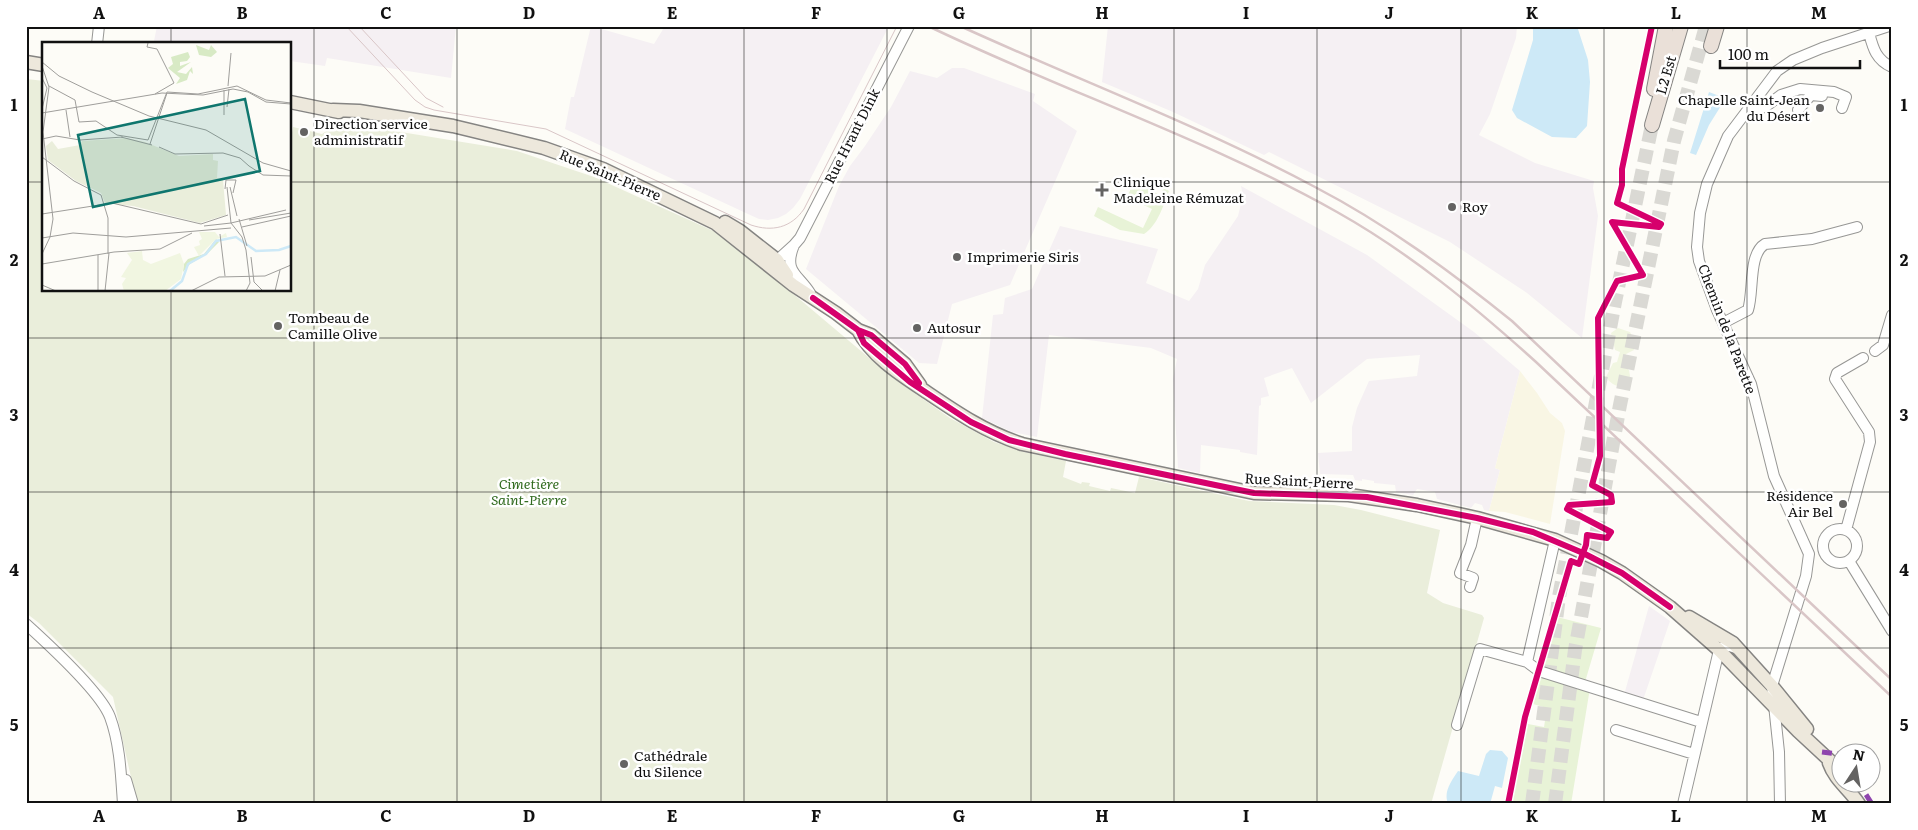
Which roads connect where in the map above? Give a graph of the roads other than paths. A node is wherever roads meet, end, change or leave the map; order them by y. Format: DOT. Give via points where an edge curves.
graph roads {
  1 [pos="99,26"];
  2 [pos="1666,26"];
  3 [pos="1681,26"];
  4 [pos="1717,26"];
  5 [pos="1890,26"];
  6 [pos="907,30"];
  7 [pos="1869,33"];
  8 [pos="97,42"];
  9 [pos="1711,46"];
  10 [pos="26,62"];
  11 [pos="42,65"];
  12 [pos="1892,67"];
  13 [pos="1834,92"];
  14 [pos="291,102"];
  15 [pos="1842,108"];
  16 [pos="1798,110"];
  17 [pos="1746,112"];
  18 [pos="1857,227"];
  19 [pos="794,245"];
  20 [pos="774,263"];
  21 [pos="813,298"];
  22 [pos="1892,315"];
  23 [pos="1723,323"];
  24 [pos="1874,351"];
  25 [pos="1863,358"];
  26 [pos="1477,518"];
  27 [pos="1846,530"];
  28 [pos="1555,540"];
  29 [pos="1822,549"];
  30 [pos="1810,554"];
  31 [pos="1849,561"];
  32 [pos="1470,586"];
  33 [pos="1670,607"];
  34 [pos="26,624"];
  35 [pos="1892,631"];
  36 [pos="1738,649"];
  37 [pos="1719,650"];
  38 [pos="1527,662"];
  39 [pos="1772,686"];
  40 [pos="1772,702"];
  41 [pos="1701,722"];
  42 [pos="1456,725"];
  43 [pos="1616,730"];
  44 [pos="1813,743"];
  45 [pos="1694,754"];
  46 [pos="119,755"];
  47 [pos="1827,758"];
  48 [pos="1830,760"];
  49 [pos="1853,793"];
  50 [pos="123,804"];
  51 [pos="133,804"];
  52 [pos="1683,804"];
  53 [pos="1780,804"];
  1 -- 8 [label="street"];
  2 -- 3 [label="highway, L2 Est" via="1653,96 1652,125"];
  4 -- 9 [label="highway"];
  5 -- 7 [label="street, Chemin de la Parette"];
  6 -- 19 [label="street, Rue Hrant Dink"];
  7 -- 12 [label="street" via="1878,57"];
  7 -- 17 [label="street, Chemin de la Parette" via="1793,60 1775,74"];
  10 -- 11 [label="main road"];
  13 -- 15 [label="street" via="1846,97"];
  13 -- 16 [label="street" via="1828,96 1811,95"];
  13 -- 17 [label="street" via="1800,89 1781,95 1765,107"];
  14 -- 20 [label="main road, Rue Saint-Pierre" via="443,124 544,148 603,169 694,212"];
  17 -- 23 [label="street, Chemin de la Parette" via="1728,136 1716,161 1707,184 1698,230 1699,260"];
  18 -- 23 [label="street" via="1812,239 1760,247 1755,257 1748,310"];
  19 -- 20 [label="street, Rue Hrant Dink"];
  19 -- 21 [label="street, Rue Hrant Dink" via="790,257 791,270"];
  20 -- 21 [label="main road, Rue Saint-Pierre" via="794,285"];
  21 -- 26 [label="main road, Rue Saint-Pierre" via="858,330 864,343 910,382 984,430 1009,440 1254,493 1367,497"];
  22 -- 24 [label="street" via="1883,345"];
  23 -- 30 [label="street, Chemin de la Parette" via="1751,384 1774,476"];
  25 -- 27 [label="street" via="1837,373 1835,379 1868,432 1870,442"];
  26 -- 28 [label="main road, Rue Saint-Pierre"];
  26 -- 32 [label="street" via="1457,572 1473,578"];
  27 -- 29 [label="street" via="1829,532"];
  27 -- 31 [label="street" via="1855,538 1857,545 1856,553"];
  28 -- 33 [label="main road, Rue Saint-Pierre" via="1622,573"];
  28 -- 38 [label="street"];
  29 -- 30 [label="street"];
  29 -- 31 [label="street" via="1828,560 1835,563"];
  30 -- 39 [label="street"];
  31 -- 35 [label="street"];
  33 -- 36 [label="main road, Rue Saint-Pierre" via="1716,632"];
  33 -- 37 [label="main road, Rue Saint-Pierre"];
  34 -- 46 [label="street" via="93,691 110,716"];
  36 -- 37 [label="street" via="1722,646"];
  36 -- 39 [label="main road, Rue Saint-Pierre"];
  37 -- 40 [label="main road, Rue Saint-Pierre"];
  37 -- 41 [label="street"];
  38 -- 41 [label="street" via="1539,671"];
  38 -- 42 [label="street" via="1480,649"];
  39 -- 40 [label="street"];
  39 -- 44 [label="main road, Rue Saint-Pierre" via="1805,726"];
  40 -- 44 [label="main road, Rue Saint-Pierre"];
  40 -- 53 [label="street" via="1779,752"];
  41 -- 45 [label="street"];
  43 -- 45 [label="street"];
  44 -- 47 [label="main road"];
  45 -- 52 [label="street"];
  46 -- 50 [label="street"];
  46 -- 51 [label="street"];
  47 -- 48 [label="main road"];
  47 -- 49 [label="main road" via="1841,784"];
}
